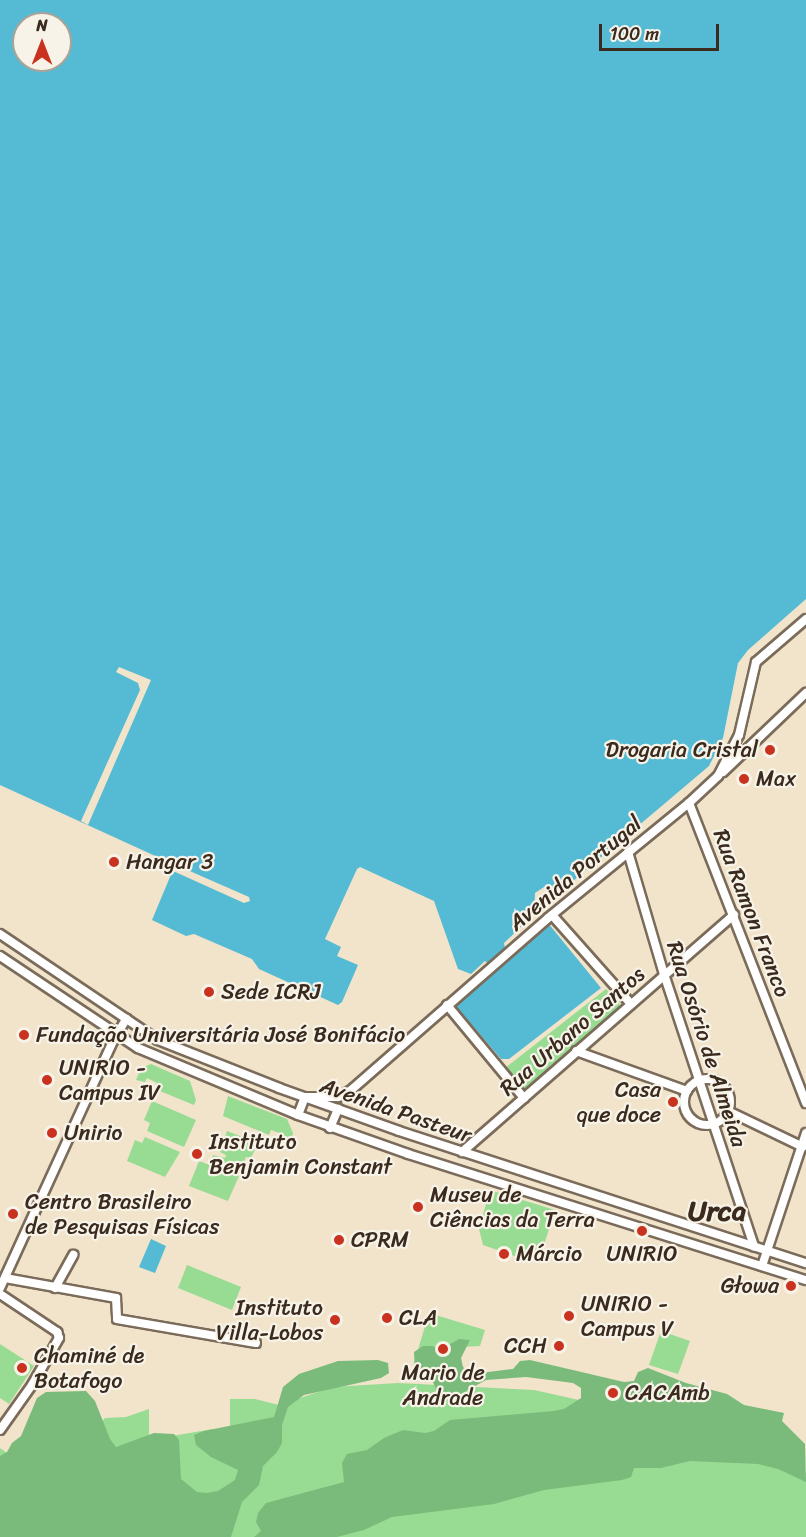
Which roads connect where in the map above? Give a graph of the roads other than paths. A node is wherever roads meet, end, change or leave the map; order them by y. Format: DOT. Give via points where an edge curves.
graph roads {
  1 [pos="806,619"];
  2 [pos="806,693"];
  3 [pos="739,735"];
  4 [pos="751,748"];
  5 [pos="718,776"];
  6 [pos="689,803"];
  7 [pos="628,852"];
  8 [pos="734,915"];
  9 [pos="550,916"];
  10 [pos="0,934"];
  11 [pos="0,956"];
  12 [pos="664,974"];
  13 [pos="450,1003"];
  14 [pos="631,1004"];
  15 [pos="126,1019"];
  16 [pos="116,1034"];
  17 [pos="576,1051"];
  18 [pos="700,1080"];
  19 [pos="687,1092"];
  20 [pos="305,1097"];
  21 [pos="524,1098"];
  22 [pos="806,1103"];
  23 [pos="338,1109"];
  24 [pos="728,1111"];
  25 [pos="298,1115"];
  26 [pos="714,1124"];
  27 [pos="330,1128"];
  28 [pos="806,1133"];
  29 [pos="803,1147"];
  30 [pos="462,1152"];
  31 [pos="668,1218"];
  32 [pos="663,1235"];
  33 [pos="754,1246"];
  34 [pos="767,1250"];
  35 [pos="73,1255"];
  36 [pos="806,1263"];
  37 [pos="762,1266"];
  38 [pos="5,1278"];
  39 [pos="806,1280"];
  40 [pos="0,1288"];
  41 [pos="55,1288"];
  42 [pos="0,1294"];
  43 [pos="256,1343"];
  44 [pos="0,1430"];
  1 -- 3 [label="street, Avenida Portugal" via="756,662"];
  2 -- 4 [label="street"];
  3 -- 4 [label="street"];
  3 -- 5 [label="street, Avenida Portugal"];
  4 -- 5 [label="street"];
  5 -- 6 [label="street, Avenida Portugal"];
  6 -- 7 [label="street, Avenida Portugal"];
  6 -- 8 [label="street, Rua Ramon Franco"];
  7 -- 9 [label="street, Avenida Portugal"];
  7 -- 12 [label="street, Rua Osório de Almeida"];
  8 -- 12 [label="street, Rua Urbano Santos"];
  8 -- 22 [label="street, Rua Ramon Franco"];
  9 -- 13 [label="street, Avenida Portugal"];
  9 -- 14 [label="street"];
  10 -- 15 [label="street, Avenida Pasteur"];
  11 -- 16 [label="street, Avenida Pasteur"];
  12 -- 14 [label="street, Rua Urbano Santos"];
  12 -- 18 [label="street, Rua Osório de Almeida"];
  13 -- 20 [label="street, Avenida Portugal" via="350,1091 338,1097"];
  13 -- 21 [label="street"];
  14 -- 17 [label="street, Rua Urbano Santos"];
  15 -- 16 [label="street"];
  15 -- 20 [label="street, Avenida Pasteur" via="158,1040"];
  16 -- 25 [label="street, Avenida Pasteur" via="144,1051"];
  16 -- 38 [label="street"];
  17 -- 19 [label="street"];
  17 -- 21 [label="street, Rua Urbano Santos"];
  18 -- 19 [label="street"];
  18 -- 24 [label="street" via="713,1080 724,1086 730,1098"];
  18 -- 26 [label="street, Rua Osório de Almeida"];
  19 -- 26 [label="street" via="687,1113 699,1123"];
  20 -- 23 [label="street, Avenida Pasteur"];
  20 -- 25 [label="street"];
  21 -- 30 [label="street, Rua Urbano Santos"];
  23 -- 27 [label="street"];
  23 -- 30 [label="street, Avenida Pasteur"];
  24 -- 26 [label="street"];
  24 -- 29 [label="street"];
  25 -- 27 [label="street, Avenida Pasteur"];
  26 -- 33 [label="street, Rua Osório de Almeida"];
  27 -- 32 [label="street, Avenida Pasteur"];
  28 -- 29 [label="street"];
  29 -- 34 [label="street"];
  30 -- 31 [label="street, Avenida Pasteur"];
  31 -- 32 [label="street"];
  31 -- 33 [label="street, Avenida Pasteur"];
  32 -- 37 [label="street, Avenida Pasteur"];
  33 -- 34 [label="street, Avenida Pasteur"];
  34 -- 36 [label="street, Avenida Pasteur"];
  34 -- 37 [label="street"];
  35 -- 41 [label="street"];
  37 -- 39 [label="street, Avenida Pasteur"];
  38 -- 40 [label="street"];
  38 -- 41 [label="street"];
  41 -- 43 [label="street" via="116,1298 116,1318"];
  42 -- 44 [label="street" via="59,1335 32,1386"];
}
